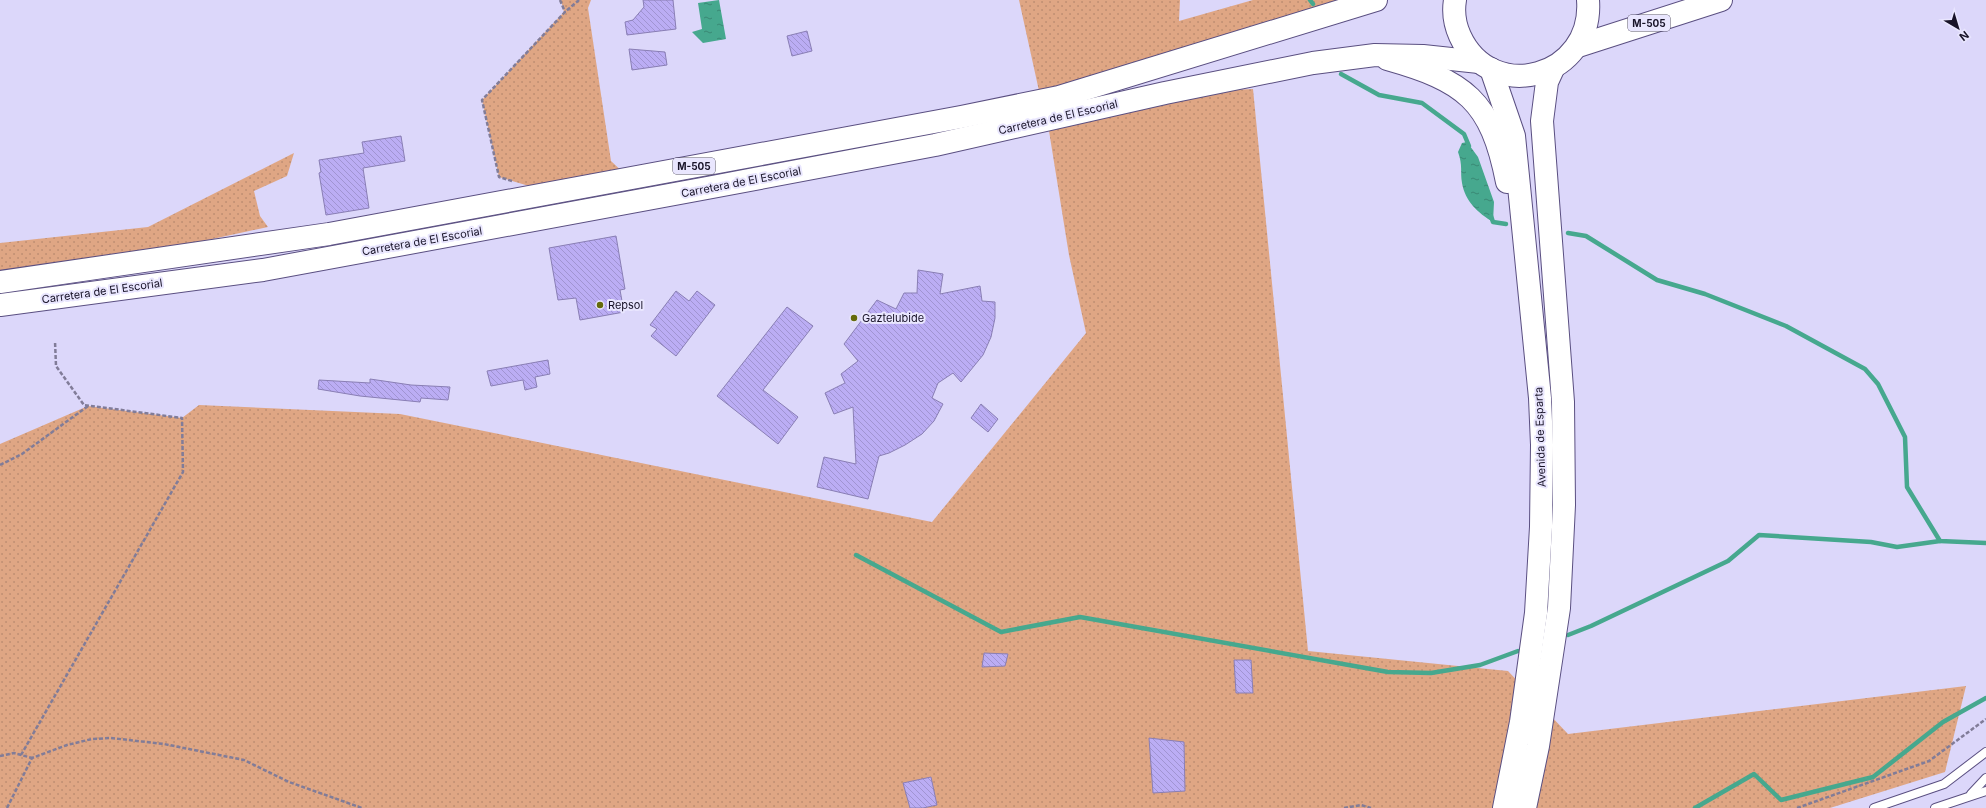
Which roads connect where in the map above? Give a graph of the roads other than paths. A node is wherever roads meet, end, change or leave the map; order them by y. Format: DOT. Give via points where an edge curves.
graph roads {
  1 [pos="1376,0"];
  2 [pos="1455,0"];
  3 [pos="1588,0"];
  4 [pos="1721,0"];
  5 [pos="1578,46"];
  6 [pos="1375,55"];
  7 [pos="1485,65"];
  8 [pos="1553,69"];
  9 [pos="0,282"];
  10 [pos="1531,303"];
  11 [pos="0,305"];
  12 [pos="1986,752"];
  13 [pos="1986,778"];
  14 [pos="1986,791"];
  15 [pos="1970,796"];
  16 [pos="1956,805"];
  17 [pos="1504,808"];
  18 [pos="1525,808"];
  19 [pos="1874,808"];
  20 [pos="1934,808"];
  1 -- 9 [label="main road, Carretera de El Escorial / M-505" via="1059,97 329,234"];
  2 -- 7 [label="main road, M-505" via="1456,27 1465,46"];
  3 -- 5 [label="main road, M-505" via="1586,30"];
  4 -- 5 [label="main road, M-505"];
  5 -- 8 [label="main road, M-505" via="1567,59"];
  6 -- 7 [label="main road, Carretera de El Escorial / M-505" via="1423,56"];
  6 -- 10 [label="main road" via="1445,78 1478,105 1488,121 1503,162"];
  6 -- 11 [label="main road, Carretera de El Escorial / M-505" via="1313,63 1165,93 935,145 271,268"];
  7 -- 8 [label="main road, M-505" via="1511,76 1532,75"];
  7 -- 10 [label="main road, Avenida de Esparta" via="1514,136"];
  8 -- 18 [label="main road, Avenida de Esparta" via="1547,82 1542,121 1563,402 1564,504 1559,608 1538,746"];
  10 -- 17 [label="main road, Avenida de Esparta" via="1541,406 1541,527 1536,612 1521,722"];
  12 -- 19 [label="lane" via="1944,784"];
  13 -- 15 [label="lane"];
  14 -- 15 [label="lane"];
  15 -- 16 [label="lane"];
  16 -- 20 [label="lane"];
}
